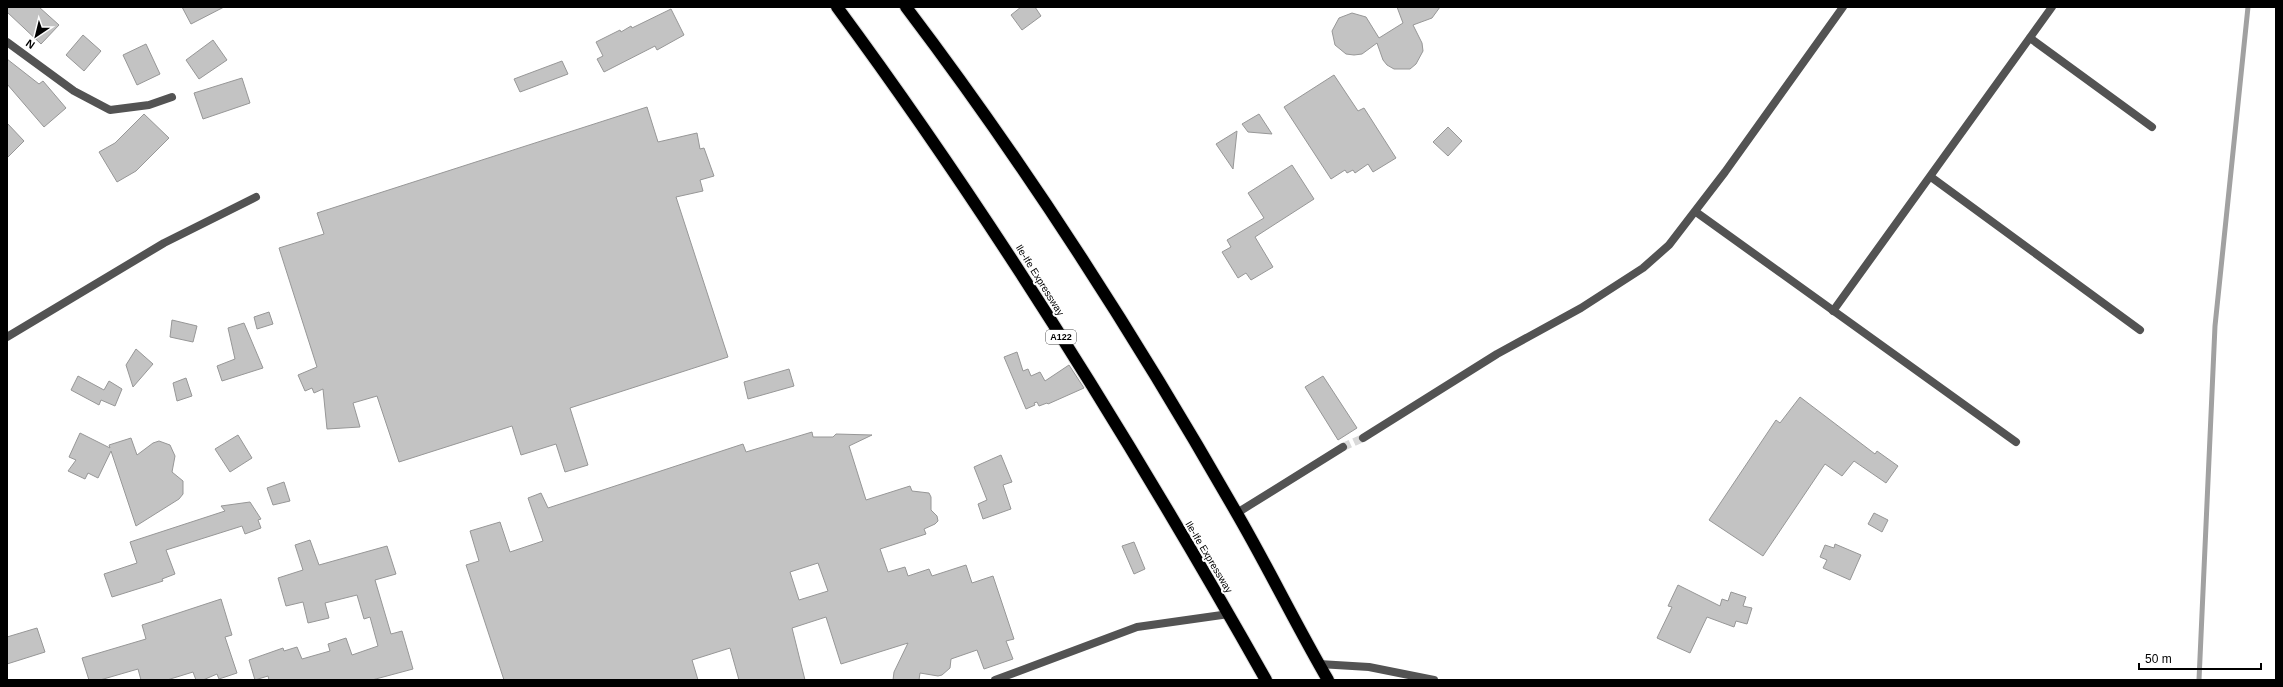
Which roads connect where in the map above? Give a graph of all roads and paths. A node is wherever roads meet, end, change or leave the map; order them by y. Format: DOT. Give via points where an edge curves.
graph roads {
  1 [pos="837,7"];
  2 [pos="906,7"];
  3 [pos="1843,7"];
  4 [pos="2052,7"];
  5 [pos="2030,38"];
  6 [pos="7,42"];
  7 [pos="172,97"];
  8 [pos="2152,127"];
  9 [pos="1931,177"];
  10 [pos="256,197"];
  11 [pos="1696,212"];
  12 [pos="1834,311"];
  13 [pos="2140,330"];
  14 [pos="7,337"];
  15 [pos="1363,438"];
  16 [pos="2016,442"];
  17 [pos="1343,447"];
  18 [pos="1237,513"];
  19 [pos="1229,614"];
  20 [pos="1319,664"];
  21 [pos="995,680"];
  22 [pos="1266,680"];
  23 [pos="1328,680"];
  24 [pos="1434,680"];
  1 -- 19 [label="highway, Ile-Ife Expressway / A122" via="904,97 1020,270"];
  2 -- 18 [label="highway" via="1017,159 1073,243"];
  3 -- 11 [label="street"];
  4 -- 5 [label="street"];
  5 -- 8 [label="street"];
  5 -- 9 [label="street"];
  6 -- 7 [label="street" via="74,91 110,110 149,105"];
  9 -- 12 [label="street"];
  9 -- 13 [label="street"];
  10 -- 14 [label="street" via="164,243"];
  11 -- 12 [label="street"];
  11 -- 15 [label="street" via="1669,245 1643,268 1581,308 1497,354"];
  12 -- 16 [label="street"];
  17 -- 18 [label="street"];
  18 -- 20 [label="highway"];
  19 -- 21 [label="street" via="1137,627"];
  19 -- 22 [label="highway, Ile-Ife Expressway / A122"];
  20 -- 23 [label="highway"];
  20 -- 24 [label="street" via="1369,667"];
}
